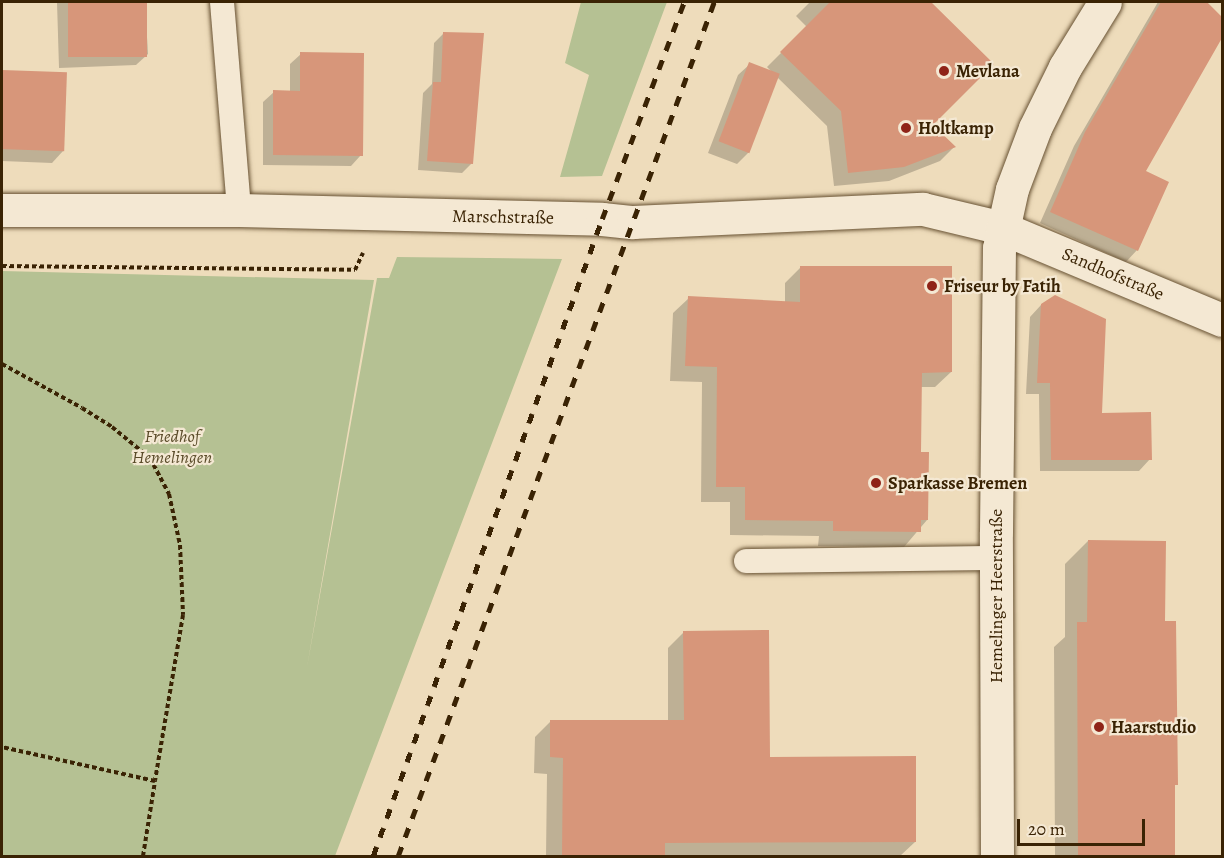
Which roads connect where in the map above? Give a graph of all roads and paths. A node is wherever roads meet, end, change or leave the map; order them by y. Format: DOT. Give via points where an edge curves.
graph roads {
  1 [pos="222,2"];
  2 [pos="1105,2"];
  3 [pos="2,210"];
  4 [pos="239,210"];
  5 [pos="381,214"];
  6 [pos="1002,228"];
  7 [pos="2,266"];
  8 [pos="1222,320"];
  9 [pos="2,364"];
  10 [pos="996,558"];
  11 [pos="746,561"];
  12 [pos="2,747"];
  13 [pos="155,782"];
  14 [pos="143,856"];
  15 [pos="997,856"];
  1 -- 4 [label="lane"];
  2 -- 6 [label="street, Hemelinger Heerstraße" via="1035,128"];
  3 -- 4 [label="street, Marschstraße"];
  4 -- 5 [label="street, Marschstraße"];
  5 -- 6 [label="street, Marschstraße" via="633,222 923,209"];
  5 -- 7 [label="path" via="355,270"];
  6 -- 8 [label="street, Sandhofstraße"];
  6 -- 10 [label="street, Hemelinger Heerstraße"];
  9 -- 13 [label="path" via="112,427 150,458 169,494 180,545 183,615"];
  10 -- 11 [label="lane"];
  10 -- 15 [label="street, Hemelinger Heerstraße"];
  12 -- 13 [label="path"];
  13 -- 14 [label="path"];
}
